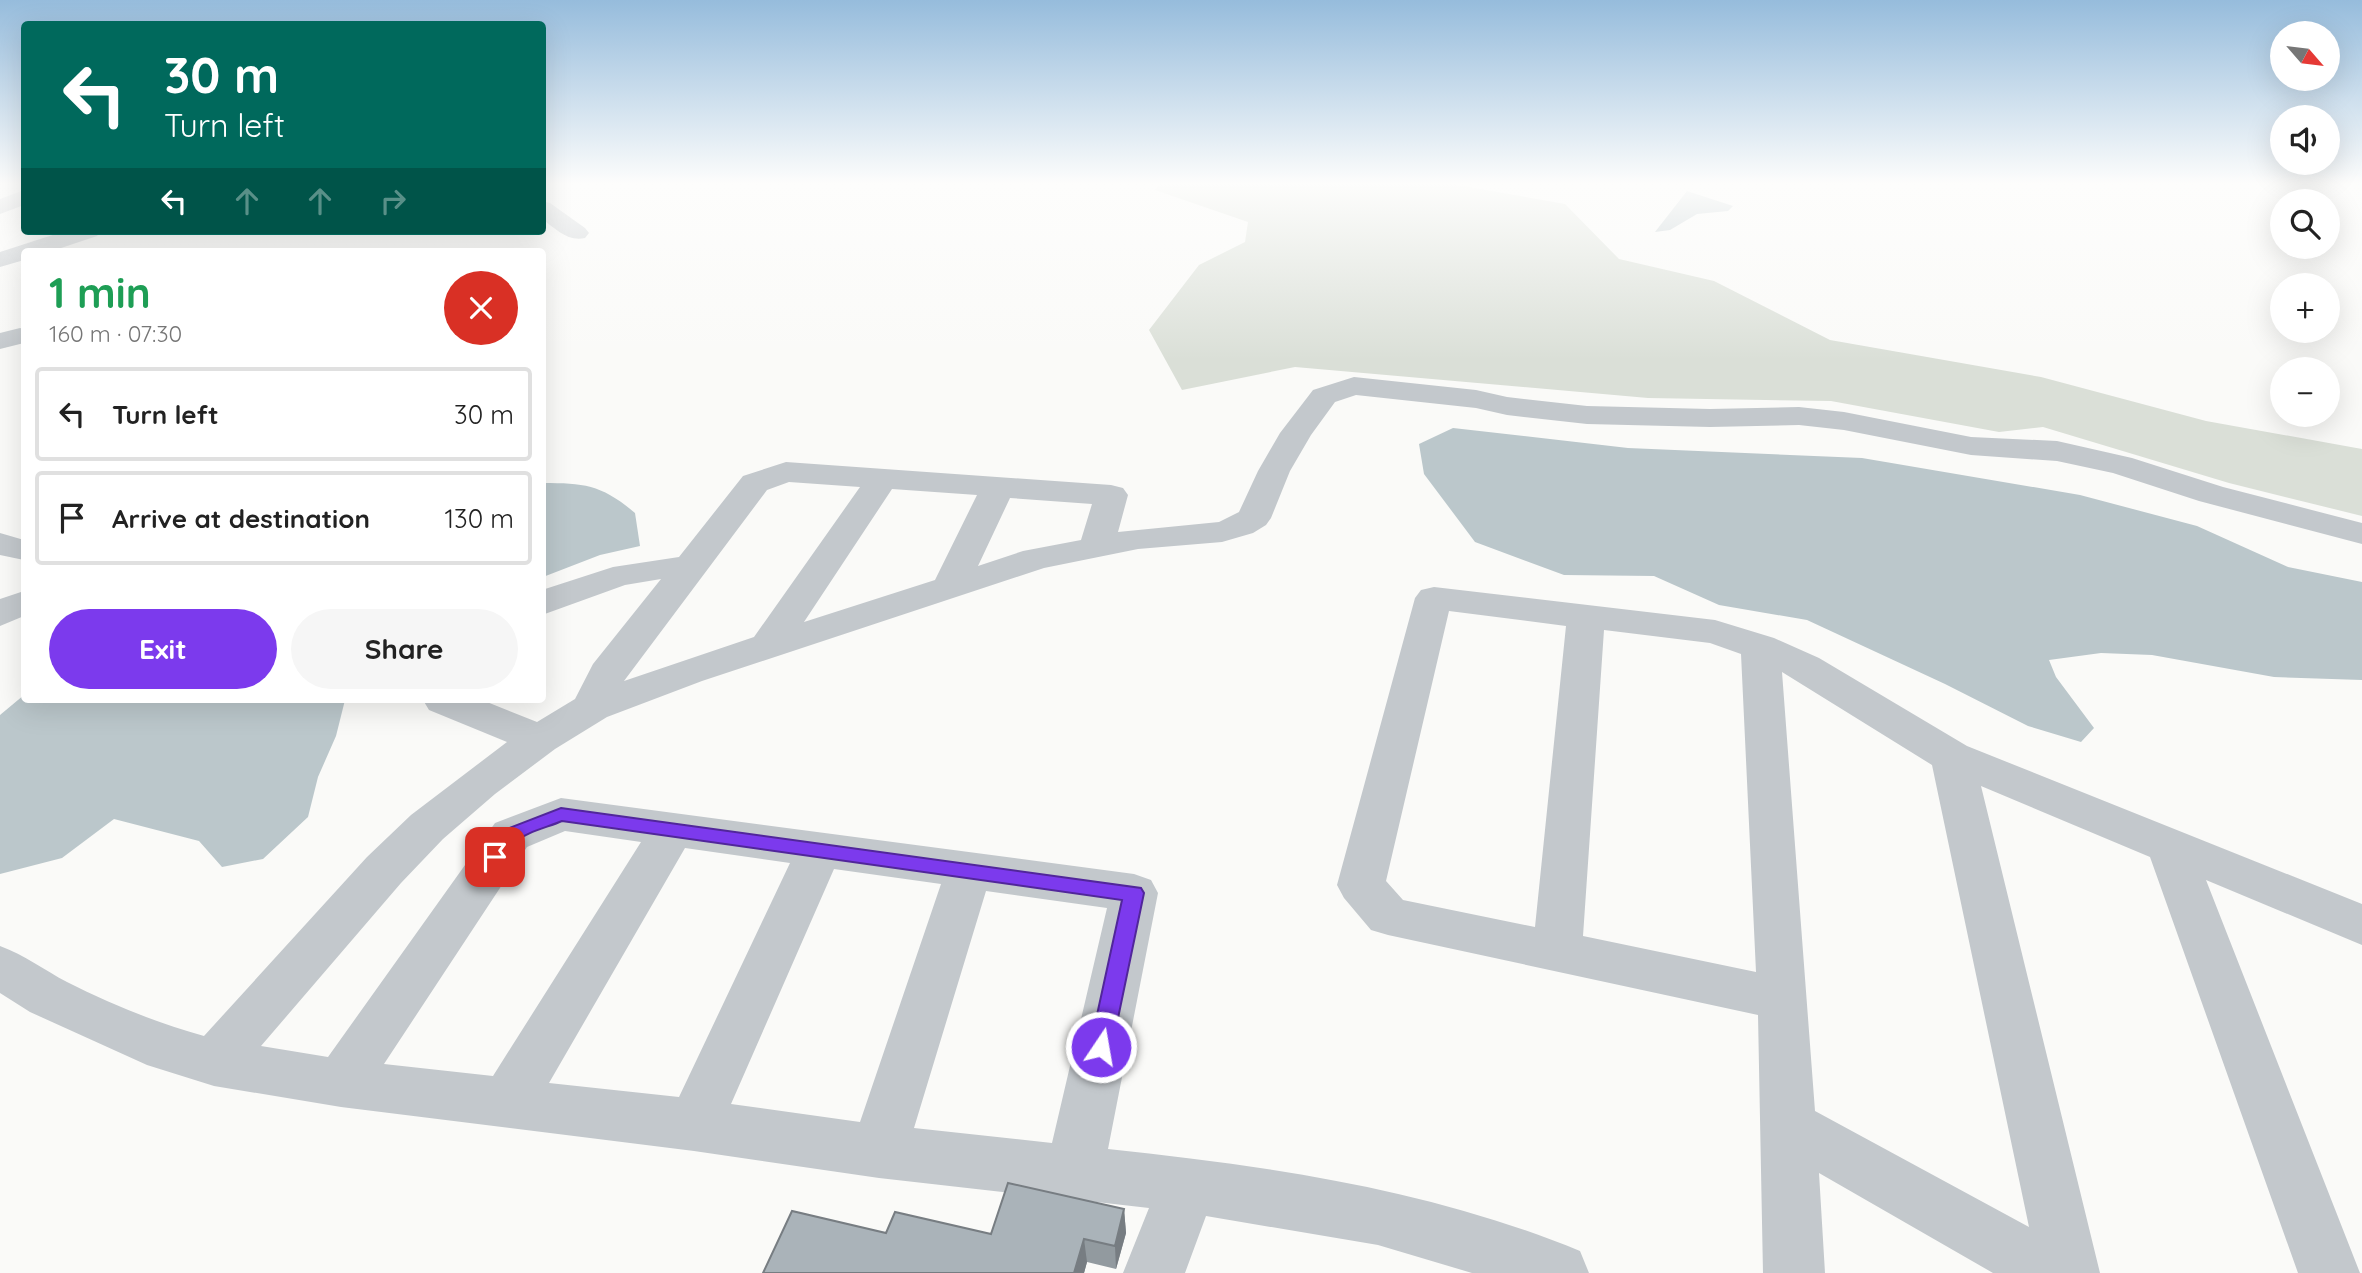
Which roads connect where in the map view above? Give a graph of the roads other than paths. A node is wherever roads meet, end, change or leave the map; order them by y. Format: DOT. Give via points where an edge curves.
graph roads {
  1 [pos="57,241"];
  2 [pos="37,248"];
  3 [pos="21,253"];
  4 [pos="0,260"];
  5 [pos="882,479"];
  6 [pos="997,489"];
  7 [pos="2362,534"];
  8 [pos="0,544"];
  9 [pos="1097,546"];
  10 [pos="21,549"];
  11 [pos="687,567"];
  12 [pos="950,586"];
  13 [pos="546,602"];
  14 [pos="21,604"];
  15 [pos="0,614"];
  16 [pos="1587,617"];
  17 [pos="767,647"];
  18 [pos="1760,647"];
  19 [pos="451,703"];
  20 [pos="592,707"];
  21 [pos="541,739"];
  22 [pos="1952,757"];
  23 [pos="671,832"];
  24 [pos="2169,846"];
  25 [pos="819,851"];
  26 [pos="970,870"];
  27 [pos="2362,925"];
  28 [pos="1557,950"];
  29 [pos="0,967"];
  30 [pos="1783,999"];
  31 [pos="214,1062"];
  32 [pos="341,1083"];
  33 [pos="508,1101"];
  34 [pos="694,1125"];
  35 [pos="1789,1126"];
  36 [pos="879,1151"];
  37 [pos="1074,1175"];
  38 [pos="1188,1185"];
  39 [pos="1154,1273"];
  40 [pos="1558,1273"];
  41 [pos="1794,1273"];
  42 [pos="2052,1273"];
  43 [pos="2069,1273"];
  44 [pos="2329,1273"];
  1 -- 2 [label="street"];
  3 -- 4 [label="street"];
  5 -- 6 [label="street"];
  5 -- 11 [label="street" via="786,472 755,483"];
  5 -- 17 [label="street"];
  6 -- 9 [label="street" via="1111,495"];
  6 -- 12 [label="street"];
  7 -- 9 [label="street" via="2211,495 2122,465 2057,451 1971,446 1799,416 1587,415 1354,386 1324,396 1274,471 1254,517 1222,532"];
  8 -- 10 [label="street"];
  9 -- 12 [label="street" via="1036,558"];
  11 -- 13 [label="street" via="655,567 581,587"];
  11 -- 20 [label="street" via="607,673"];
  12 -- 17 [label="street"];
  14 -- 15 [label="street"];
  16 -- 18 [label="street" via="1715,632"];
  16 -- 28 [label="street"];
  16 -- 28 [label="street" via="1434,598 1362,885 1388,916"];
  17 -- 20 [label="street"];
  18 -- 22 [label="street" via="1805,667"];
  18 -- 30 [label="street"];
  19 -- 21 [label="street"];
  20 -- 21 [label="street"];
  21 -- 31 [label="street" via="427,827"];
  22 -- 24 [label="street"];
  22 -- 43 [label="street"];
  23 -- 25 [label="street"];
  23 -- 32 [label="street" via="561,814 510,835"];
  23 -- 33 [label="street"];
  24 -- 27 [label="street"];
  24 -- 44 [label="street"];
  25 -- 26 [label="street"];
  25 -- 34 [label="street"];
  26 -- 36 [label="street"];
  26 -- 37 [label="street" via="1134,893"];
  28 -- 30 [label="street"];
  29 -- 31 [label="street" via="48,997 166,1049"];
  30 -- 35 [label="street"];
  31 -- 32 [label="street"];
  32 -- 33 [label="street"];
  33 -- 34 [label="street"];
  34 -- 36 [label="street"];
  35 -- 41 [label="street"];
  35 -- 42 [label="street"];
  36 -- 37 [label="street"];
  37 -- 38 [label="street"];
  38 -- 39 [label="street"];
  38 -- 40 [label="street" via="1378,1216 1513,1255"];
}
